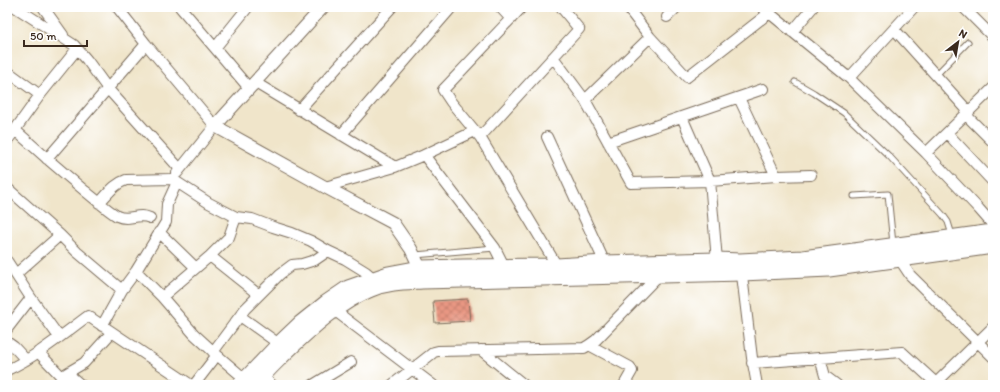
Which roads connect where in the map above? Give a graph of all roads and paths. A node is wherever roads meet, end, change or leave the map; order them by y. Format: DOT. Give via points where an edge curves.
graph roads {
  1 [pos="16,7"];
  2 [pos="43,7"];
  3 [pos="117,7"];
  4 [pos="248,7"];
  5 [pos="323,7"];
  6 [pos="392,7"];
  7 [pos="452,7"];
  8 [pos="500,7"];
  9 [pos="522,7"];
  10 [pos="561,7"];
  11 [pos="627,7"];
  12 [pos="677,7"];
  13 [pos="813,7"];
  14 [pos="914,7"];
  15 [pos="963,7"];
  16 [pos="182,8"];
  17 [pos="768,9"];
  18 [pos="667,17"];
  19 [pos="510,19"];
  20 [pos="894,29"];
  21 [pos="792,32"];
  22 [pos="650,37"];
  23 [pos="993,37"];
  24 [pos="67,41"];
  25 [pos="968,42"];
  26 [pos="146,44"];
  27 [pos="215,48"];
  28 [pos="77,49"];
  29 [pos="553,57"];
  30 [pos="7,71"];
  31 [pos="936,75"];
  32 [pos="849,78"];
  33 [pos="795,82"];
  34 [pos="251,85"];
  35 [pos="108,88"];
  36 [pos="763,89"];
  37 [pos="40,95"];
  38 [pos="991,95"];
  39 [pos="739,98"];
  40 [pos="585,100"];
  41 [pos="299,110"];
  42 [pos="967,113"];
  43 [pos="682,117"];
  44 [pos="215,126"];
  45 [pos="15,130"];
  46 [pos="947,133"];
  47 [pos="478,134"];
  48 [pos="341,135"];
  49 [pos="547,137"];
  50 [pos="7,141"];
  51 [pos="608,142"];
  52 [pos="993,142"];
  53 [pos="926,153"];
  54 [pos="424,155"];
  55 [pos="48,159"];
  56 [pos="395,167"];
  57 [pos="180,169"];
  58 [pos="811,175"];
  59 [pos="776,176"];
  60 [pos="175,180"];
  61 [pos="710,181"];
  62 [pos="993,182"];
  63 [pos="325,187"];
  64 [pos="7,188"];
  65 [pos="854,196"];
  66 [pos="99,203"];
  67 [pos="236,217"];
  68 [pos="150,218"];
  69 [pos="993,226"];
  70 [pos="159,232"];
  71 [pos="993,232"];
  72 [pos="60,235"];
  73 [pos="952,238"];
  74 [pos="993,246"];
  75 [pos="495,248"];
  76 [pos="328,251"];
  77 [pos="896,253"];
  78 [pos="210,256"];
  79 [pos="717,260"];
  80 [pos="7,261"];
  81 [pos="605,263"];
  82 [pos="504,266"];
  83 [pos="558,266"];
  84 [pos="741,267"];
  85 [pos="196,268"];
  86 [pos="419,268"];
  87 [pos="136,271"];
  88 [pos="580,271"];
  89 [pos="16,274"];
  90 [pos="658,275"];
  91 [pos="374,279"];
  92 [pos="122,290"];
  93 [pos="259,295"];
  94 [pos="162,297"];
  95 [pos="31,298"];
  96 [pos="330,307"];
  97 [pos="240,316"];
  98 [pos="102,326"];
  99 [pos="993,327"];
  100 [pos="7,329"];
  101 [pos="112,332"];
  102 [pos="59,337"];
  103 [pos="7,342"];
  104 [pos="977,342"];
  105 [pos="279,344"];
  106 [pos="590,345"];
  107 [pos="481,350"];
  108 [pos="38,352"];
  109 [pos="215,354"];
  110 [pos="993,357"];
  111 [pos="820,358"];
  112 [pos="26,360"];
  113 [pos="351,362"];
  114 [pos="752,363"];
  115 [pos="411,369"];
  116 [pos="7,370"];
  117 [pos="63,379"];
  118 [pos="255,382"];
  119 [pos="186,384"];
  120 [pos="937,384"];
  121 [pos="81,385"];
  122 [pos="312,385"];
  123 [pos="392,385"];
  124 [pos="433,385"];
  125 [pos="524,385"];
  126 [pos="624,385"];
  127 [pos="757,385"];
  128 [pos="837,385"];
  1 -- 24 [label="street"];
  2 -- 24 [label="street"];
  3 -- 26 [label="street"];
  4 -- 27 [label="street"];
  5 -- 34 [label="street"];
  6 -- 41 [label="street"];
  7 -- 48 [label="street"];
  8 -- 19 [label="street"];
  9 -- 19 [label="street"];
  10 -- 29 [label="street" via="579,28"];
  11 -- 22 [label="street"];
  12 -- 18 [label="street"];
  13 -- 21 [label="street"];
  14 -- 20 [label="street"];
  15 -- 23 [label="street"];
  16 -- 27 [label="street"];
  17 -- 21 [label="street"];
  17 -- 22 [label="street" via="687,76"];
  19 -- 47 [label="street" via="443,90"];
  20 -- 31 [label="street"];
  20 -- 32 [label="street"];
  21 -- 32 [label="street"];
  22 -- 40 [label="street"];
  24 -- 28 [label="street"];
  25 -- 31 [label="lane"];
  26 -- 35 [label="street"];
  26 -- 44 [label="street"];
  27 -- 34 [label="street"];
  28 -- 35 [label="street"];
  28 -- 37 [label="street"];
  29 -- 40 [label="street"];
  29 -- 47 [label="street"];
  30 -- 37 [label="street"];
  31 -- 42 [label="street"];
  32 -- 53 [label="street"];
  33 -- 73 [label="lane" via="841,110 890,157 943,215 951,229"];
  34 -- 41 [label="street"];
  34 -- 44 [label="street"];
  35 -- 55 [label="street"];
  35 -- 57 [label="street"];
  36 -- 39 [label="street"];
  37 -- 45 [label="street"];
  38 -- 42 [label="street"];
  39 -- 43 [label="street"];
  39 -- 59 [label="street"];
  40 -- 51 [label="street"];
  41 -- 48 [label="street"];
  42 -- 46 [label="street"];
  42 -- 52 [label="street"];
  43 -- 51 [label="street"];
  43 -- 61 [label="street"];
  44 -- 57 [label="street"];
  44 -- 63 [label="street"];
  45 -- 50 [label="street"];
  45 -- 55 [label="street"];
  46 -- 53 [label="street"];
  46 -- 62 [label="street"];
  47 -- 54 [label="street"];
  47 -- 83 [label="street"];
  48 -- 56 [label="street"];
  49 -- 81 [label="street"];
  51 -- 61 [label="street" via="630,183"];
  53 -- 69 [label="street"];
  54 -- 56 [label="street"];
  54 -- 75 [label="street"];
  55 -- 66 [label="street"];
  56 -- 63 [label="street"];
  57 -- 60 [label="street"];
  58 -- 59 [label="street"];
  59 -- 61 [label="street"];
  60 -- 66 [label="street" via="126,180 114,186"];
  60 -- 67 [label="street" via="209,203"];
  60 -- 70 [label="street" via="166,208 166,222"];
  61 -- 79 [label="street"];
  63 -- 86 [label="street" via="393,223 411,249"];
  64 -- 72 [label="street"];
  65 -- 77 [label="lane" via="888,194"];
  66 -- 68 [label="street" via="123,218 140,215"];
  67 -- 76 [label="street" via="252,219 292,233"];
  67 -- 78 [label="street" via="229,237"];
  70 -- 85 [label="street"];
  70 -- 87 [label="street"];
  71 -- 73 [label="main road"];
  72 -- 89 [label="street"];
  72 -- 92 [label="street"];
  73 -- 77 [label="main road"];
  74 -- 77 [label="main road"];
  75 -- 82 [label="street"];
  75 -- 86 [label="lane"];
  76 -- 91 [label="street" via="356,265"];
  76 -- 93 [label="street" via="315,260 292,265"];
  77 -- 84 [label="main road" via="803,258"];
  77 -- 104 [label="street" via="910,275"];
  78 -- 85 [label="street"];
  78 -- 93 [label="street"];
  79 -- 81 [label="main road"];
  79 -- 84 [label="main road"];
  80 -- 89 [label="street"];
  81 -- 88 [label="main road"];
  82 -- 83 [label="main road"];
  82 -- 86 [label="main road"];
  83 -- 88 [label="main road"];
  84 -- 90 [label="main road"];
  84 -- 114 [label="street"];
  85 -- 94 [label="street"];
  86 -- 88 [label="main road"];
  86 -- 91 [label="main road"];
  86 -- 96 [label="main road" via="400,282 371,289"];
  87 -- 92 [label="street"];
  87 -- 94 [label="street"];
  88 -- 90 [label="main road"];
  89 -- 95 [label="street"];
  90 -- 106 [label="street"];
  91 -- 96 [label="main road" via="348,288"];
  92 -- 98 [label="street"];
  93 -- 97 [label="street"];
  94 -- 109 [label="street"];
  95 -- 100 [label="street"];
  95 -- 102 [label="street"];
  96 -- 105 [label="main road" via="301,323"];
  96 -- 115 [label="street"];
  96 -- 118 [label="main road"];
  97 -- 105 [label="street"];
  97 -- 109 [label="street"];
  98 -- 101 [label="street"];
  98 -- 102 [label="street" via="88,316"];
  99 -- 104 [label="street"];
  101 -- 117 [label="street" via="84,363"];
  101 -- 119 [label="street"];
  102 -- 108 [label="street"];
  103 -- 112 [label="street"];
  104 -- 110 [label="street"];
  104 -- 120 [label="street"];
  105 -- 118 [label="main road"];
  106 -- 107 [label="street" via="584,348"];
  106 -- 126 [label="street" via="630,367 632,372"];
  107 -- 115 [label="street" via="436,351"];
  107 -- 125 [label="street"];
  108 -- 112 [label="street"];
  108 -- 117 [label="street"];
  109 -- 118 [label="street"];
  109 -- 119 [label="street"];
  111 -- 114 [label="street"];
  111 -- 120 [label="street" via="902,352"];
  111 -- 128 [label="street" via="825,376"];
  112 -- 116 [label="street"];
  113 -- 122 [label="street"];
  114 -- 127 [label="street"];
  115 -- 123 [label="street"];
  115 -- 124 [label="street"];
  117 -- 121 [label="street"];
}
